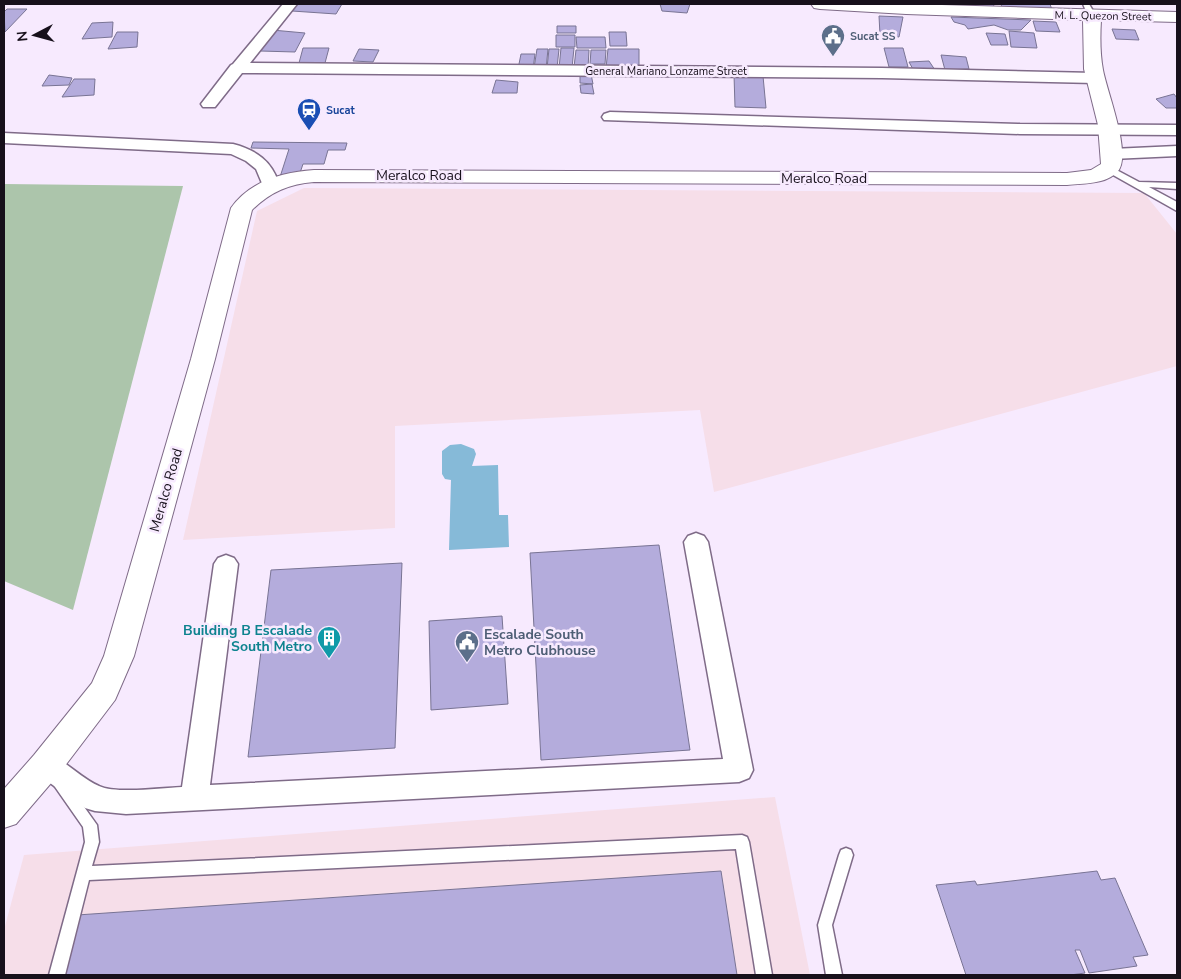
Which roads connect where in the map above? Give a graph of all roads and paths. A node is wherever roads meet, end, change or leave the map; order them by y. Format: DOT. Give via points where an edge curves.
graph roads {
  1 [pos="290,4"];
  2 [pos="820,4"];
  3 [pos="1089,10"];
  4 [pos="1177,17"];
  5 [pos="236,68"];
  6 [pos="1095,78"];
  7 [pos="209,104"];
  8 [pos="610,117"];
  9 [pos="1110,130"];
  10 [pos="1177,130"];
  11 [pos="4,138"];
  12 [pos="1177,151"];
  13 [pos="1110,162"];
  14 [pos="270,184"];
  15 [pos="1137,184"];
  16 [pos="1177,186"];
  17 [pos="1177,208"];
  18 [pos="696,542"];
  19 [pos="226,564"];
  20 [pos="46,765"];
  21 [pos="194,799"];
  22 [pos="4,813"];
  23 [pos="846,855"];
  24 [pos="83,873"];
  25 [pos="57,975"];
  26 [pos="764,975"];
  27 [pos="834,975"];
  1 -- 5 [label="street"];
  2 -- 3 [label="main road, M. L. Quezon Street" via="906,10"];
  3 -- 4 [label="main road, M. L. Quezon Street"];
  3 -- 6 [label="main road"];
  5 -- 6 [label="street, General Mariano Lonzame Street"];
  5 -- 7 [label="street"];
  6 -- 9 [label="main road"];
  8 -- 9 [label="street"];
  9 -- 10 [label="street"];
  9 -- 13 [label="main road"];
  11 -- 14 [label="street" via="233,149 247,154 264,167"];
  12 -- 13 [label="street"];
  13 -- 14 [label="main road, Meralco Road" via="1093,176 1067,179 398,175 294,177"];
  13 -- 15 [label="lane"];
  14 -- 20 [label="main road, Meralco Road" via="242,208 119,656 104,690"];
  15 -- 16 [label="lane"];
  15 -- 17 [label="lane"];
  18 -- 21 [label="street" via="739,770"];
  19 -- 21 [label="street"];
  20 -- 21 [label="street" via="95,799 126,802"];
  20 -- 22 [label="main road, Meralco Road"];
  20 -- 24 [label="lane" via="90,825 92,842"];
  23 -- 27 [label="lane" via="825,925"];
  24 -- 25 [label="lane"];
  24 -- 26 [label="lane" via="742,842"];
}
